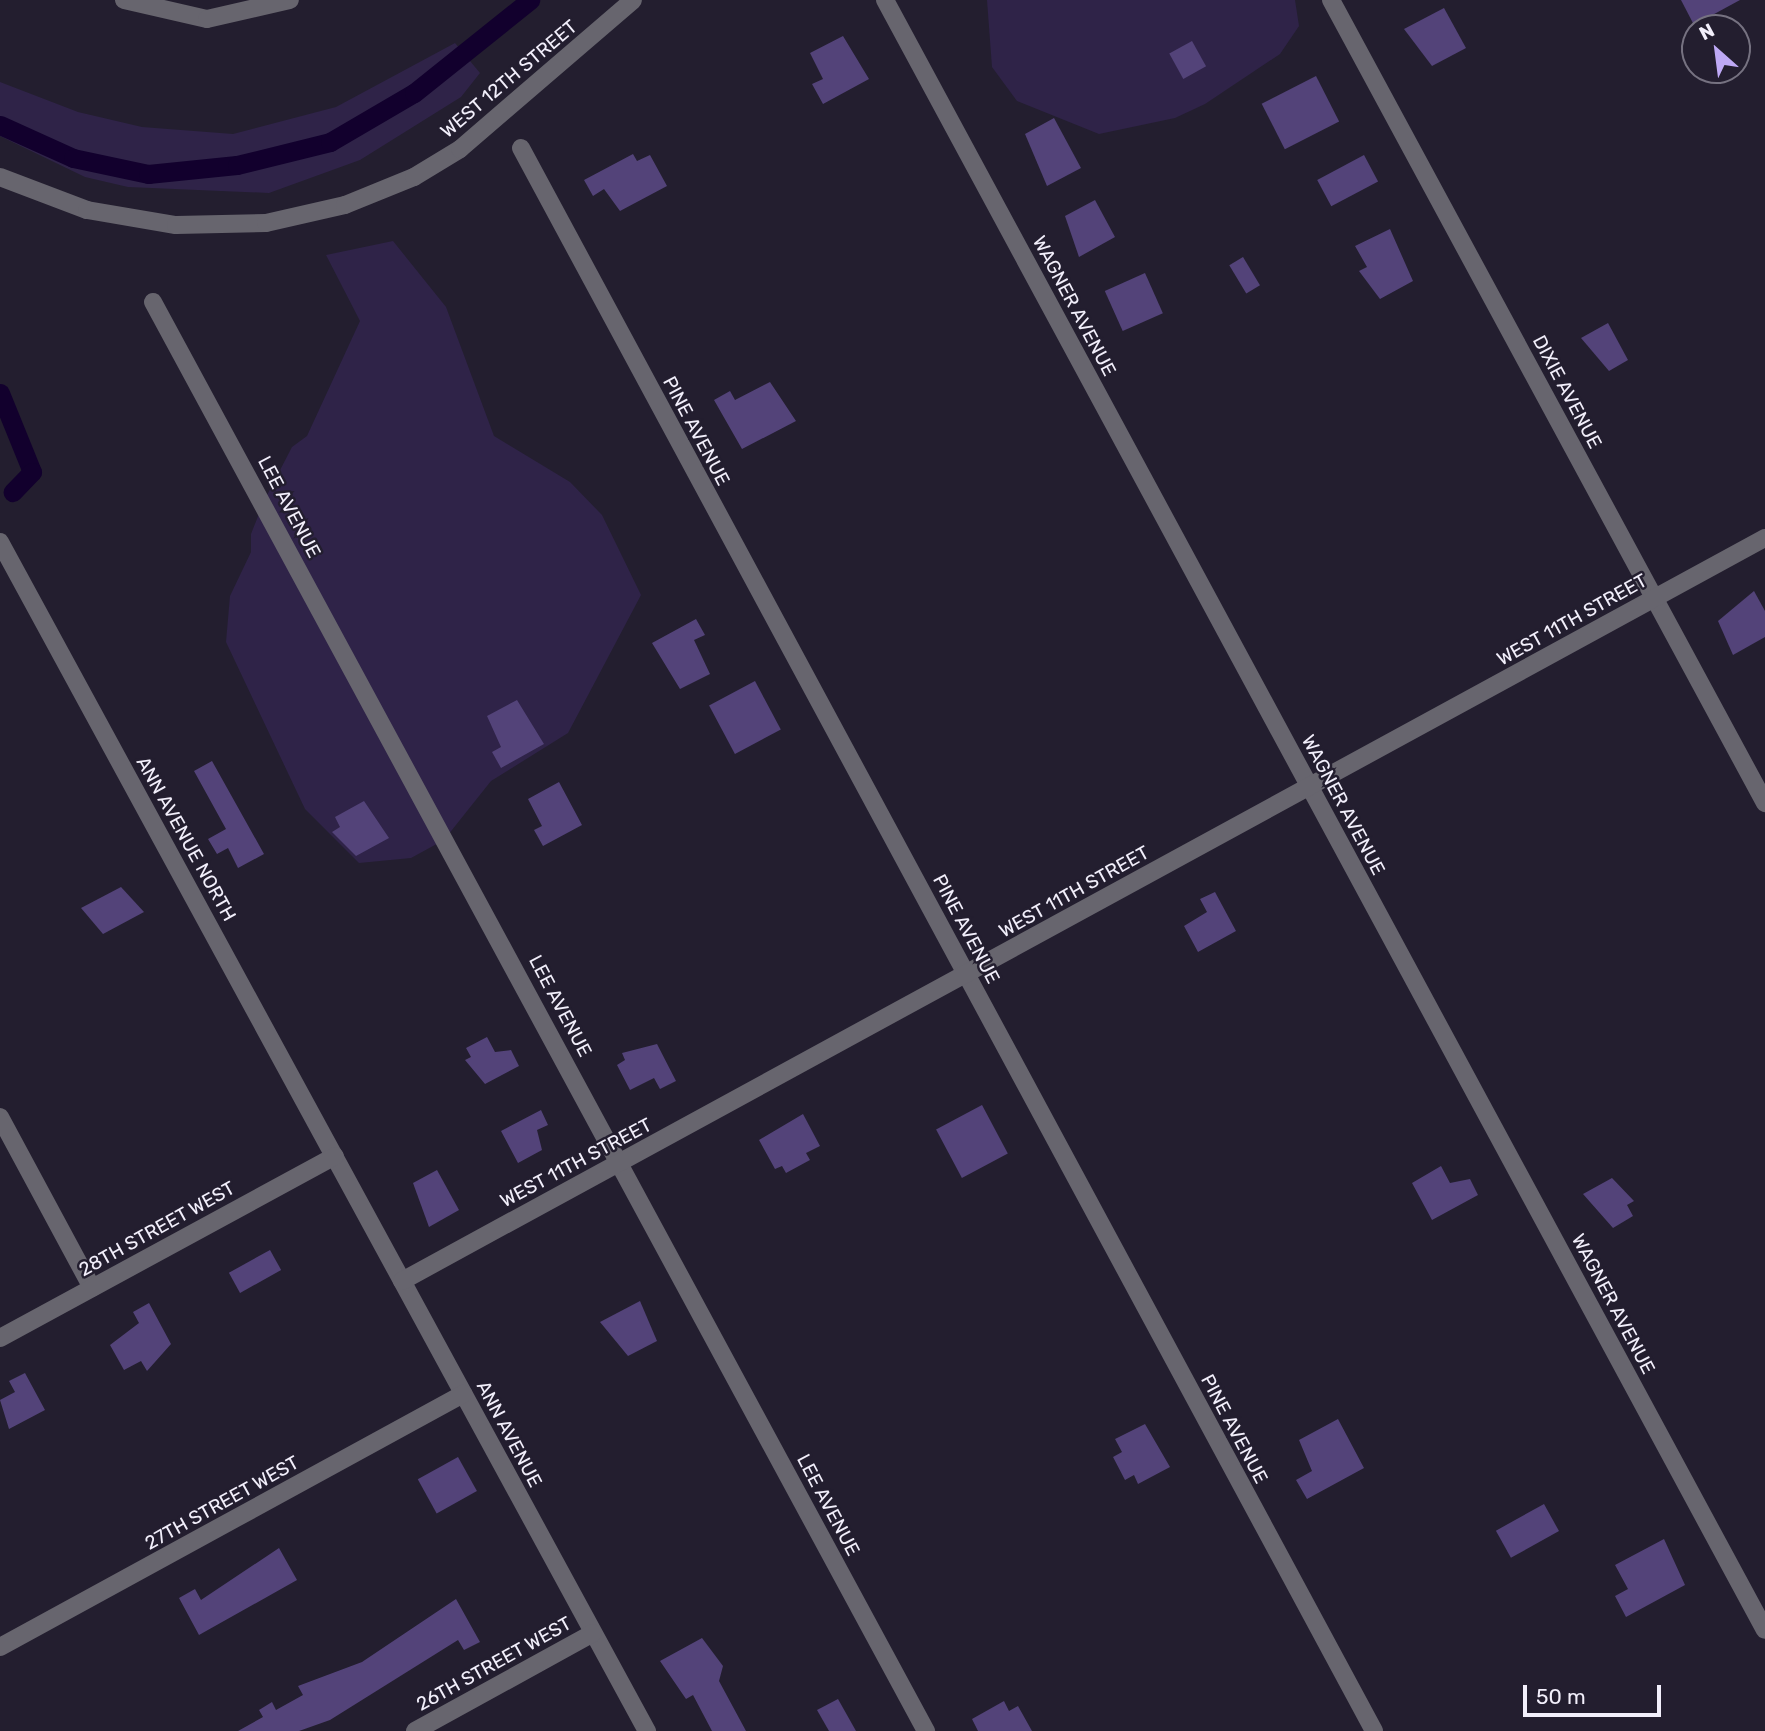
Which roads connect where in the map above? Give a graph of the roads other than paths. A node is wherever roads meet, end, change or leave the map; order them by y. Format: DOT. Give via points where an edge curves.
graph roads {
  1 [pos="124,0"];
  2 [pos="290,0"];
  3 [pos="633,0"];
  4 [pos="885,0"];
  5 [pos="1331,0"];
  6 [pos="521,148"];
  7 [pos="0,177"];
  8 [pos="153,302"];
  9 [pos="1765,538"];
  10 [pos="0,542"];
  11 [pos="1655,599"];
  12 [pos="1310,787"];
  13 [pos="1765,803"];
  14 [pos="967,975"];
  15 [pos="0,1117"];
  16 [pos="335,1156"];
  17 [pos="617,1165"];
  18 [pos="402,1281"];
  19 [pos="92,1288"];
  20 [pos="0,1338"];
  21 [pos="463,1394"];
  22 [pos="1765,1630"];
  23 [pos="593,1633"];
  24 [pos="0,1647"];
  25 [pos="415,1731"];
  26 [pos="647,1731"];
  27 [pos="926,1731"];
  28 [pos="1374,1731"];
  1 -- 2 [label="street" via="207,19"];
  3 -- 7 [label="street, WEST 12TH STREET" via="460,149 414,177 345,205 266,223 165,225 87,210"];
  4 -- 12 [label="street, WAGNER AVENUE"];
  5 -- 11 [label="street, DIXIE AVENUE"];
  6 -- 14 [label="street, PINE AVENUE"];
  8 -- 17 [label="street, LEE AVENUE" via="555,1039"];
  9 -- 11 [label="street, WEST 11TH STREET"];
  10 -- 16 [label="street, ANN AVENUE NORTH"];
  11 -- 12 [label="street, WEST 11TH STREET"];
  11 -- 13 [label="street, DIXIE AVENUE"];
  12 -- 14 [label="street, WEST 11TH STREET"];
  12 -- 22 [label="street, WAGNER AVENUE"];
  14 -- 17 [label="street, WEST 11TH STREET"];
  14 -- 28 [label="street, PINE AVENUE"];
  15 -- 19 [label="street"];
  16 -- 18 [label="street, ANN AVENUE"];
  16 -- 19 [label="street, 28TH STREET WEST"];
  17 -- 18 [label="street, WEST 11TH STREET"];
  17 -- 27 [label="street, LEE AVENUE"];
  18 -- 21 [label="street, ANN AVENUE"];
  19 -- 20 [label="street, 28TH STREET WEST"];
  21 -- 23 [label="street, ANN AVENUE"];
  21 -- 24 [label="street, 27TH STREET WEST"];
  23 -- 25 [label="street, 26TH STREET WEST"];
  23 -- 26 [label="street, ANN AVENUE"];
}
